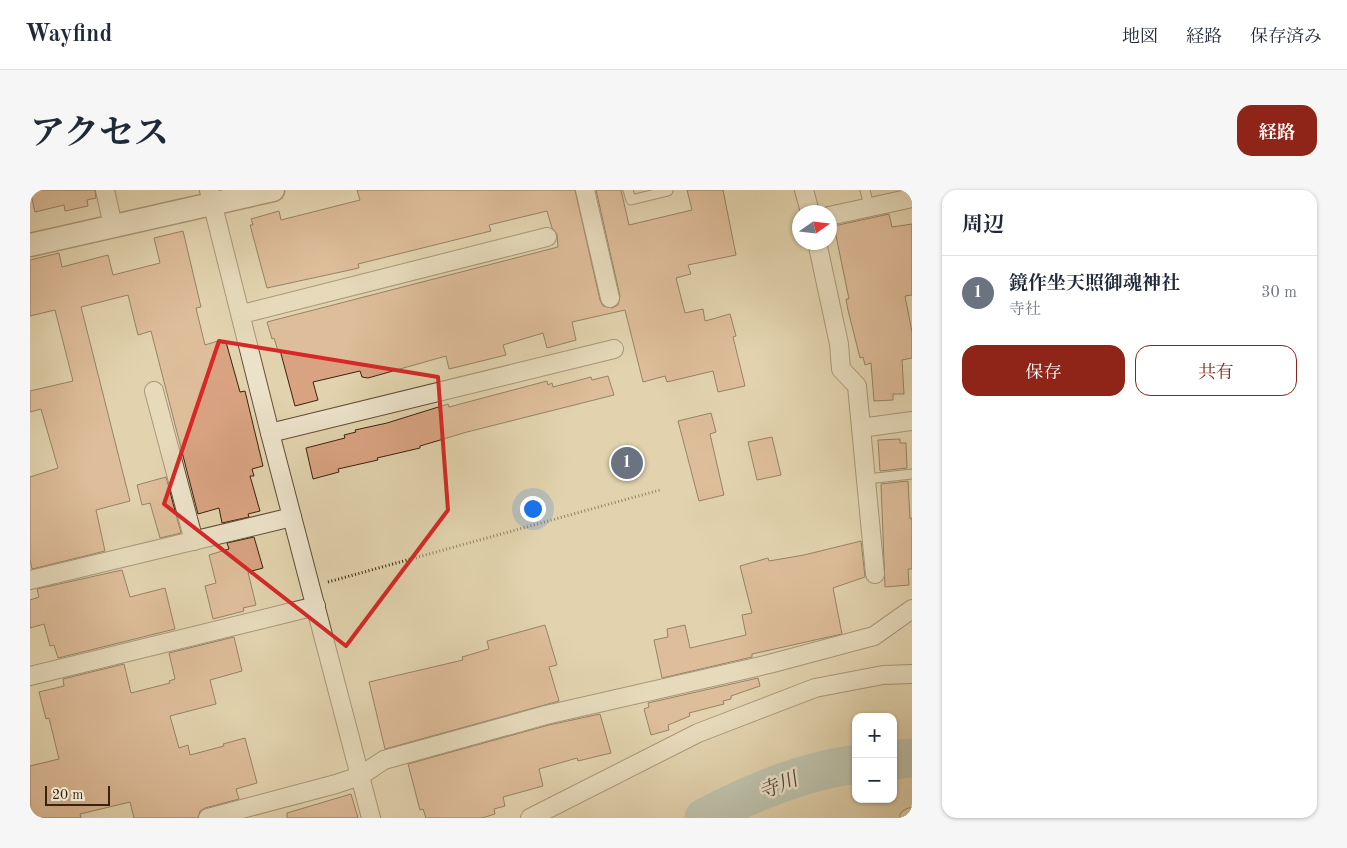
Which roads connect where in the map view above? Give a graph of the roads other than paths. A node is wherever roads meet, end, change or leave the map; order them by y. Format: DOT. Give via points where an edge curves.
graph roads {
  1 [pos="105,190"];
  2 [pos="272,190"];
  3 [pos="585,190"];
  4 [pos="628,190"];
  5 [pos="804,190"];
  6 [pos="668,191"];
  7 [pos="211,197"];
  8 [pos="867,198"];
  9 [pos="912,198"];
  10 [pos="808,205"];
  11 [pos="837,213"];
  12 [pos="113,226"];
  13 [pos="547,237"];
  14 [pos="30,245"];
  15 [pos="819,250"];
  16 [pos="610,298"];
  17 [pos="242,314"];
  18 [pos="614,349"];
  19 [pos="154,391"];
  20 [pos="912,421"];
  21 [pos="861,428"];
  22 [pos="270,433"];
  23 [pos="912,474"];
  24 [pos="867,479"];
  25 [pos="292,517"];
  26 [pos="194,541"];
  27 [pos="875,574"];
  28 [pos="30,580"];
  29 [pos="316,606"];
  30 [pos="912,609"];
  31 [pos="912,674"];
  32 [pos="30,676"];
  33 [pos="360,776"];
  34 [pos="208,818"];
  35 [pos="371,818"];
  36 [pos="530,818"];
  1 -- 12 [label="street"];
  2 -- 7 [label="street"];
  3 -- 16 [label="street"];
  4 -- 6 [label="lane" via="631,200"];
  5 -- 10 [label="street"];
  7 -- 12 [label="street"];
  7 -- 17 [label="street"];
  8 -- 9 [label="street"];
  8 -- 11 [label="street"];
  12 -- 14 [label="street"];
  13 -- 17 [label="street"];
  15 -- 21 [label="street" via="841,368 857,386"];
  17 -- 22 [label="street"];
  18 -- 22 [label="street"];
  19 -- 26 [label="street"];
  20 -- 21 [label="street"];
  21 -- 24 [label="street"];
  22 -- 25 [label="street"];
  23 -- 24 [label="lane"];
  24 -- 27 [label="street"];
  25 -- 26 [label="street"];
  25 -- 29 [label="street"];
  26 -- 28 [label="street"];
  29 -- 32 [label="street"];
  29 -- 33 [label="street"];
  30 -- 33 [label="street" via="874,636 769,664 546,715 384,760"];
  31 -- 36 [label="street" via="814,688 698,732"];
  33 -- 34 [label="street"];
  33 -- 35 [label="street"];
}
